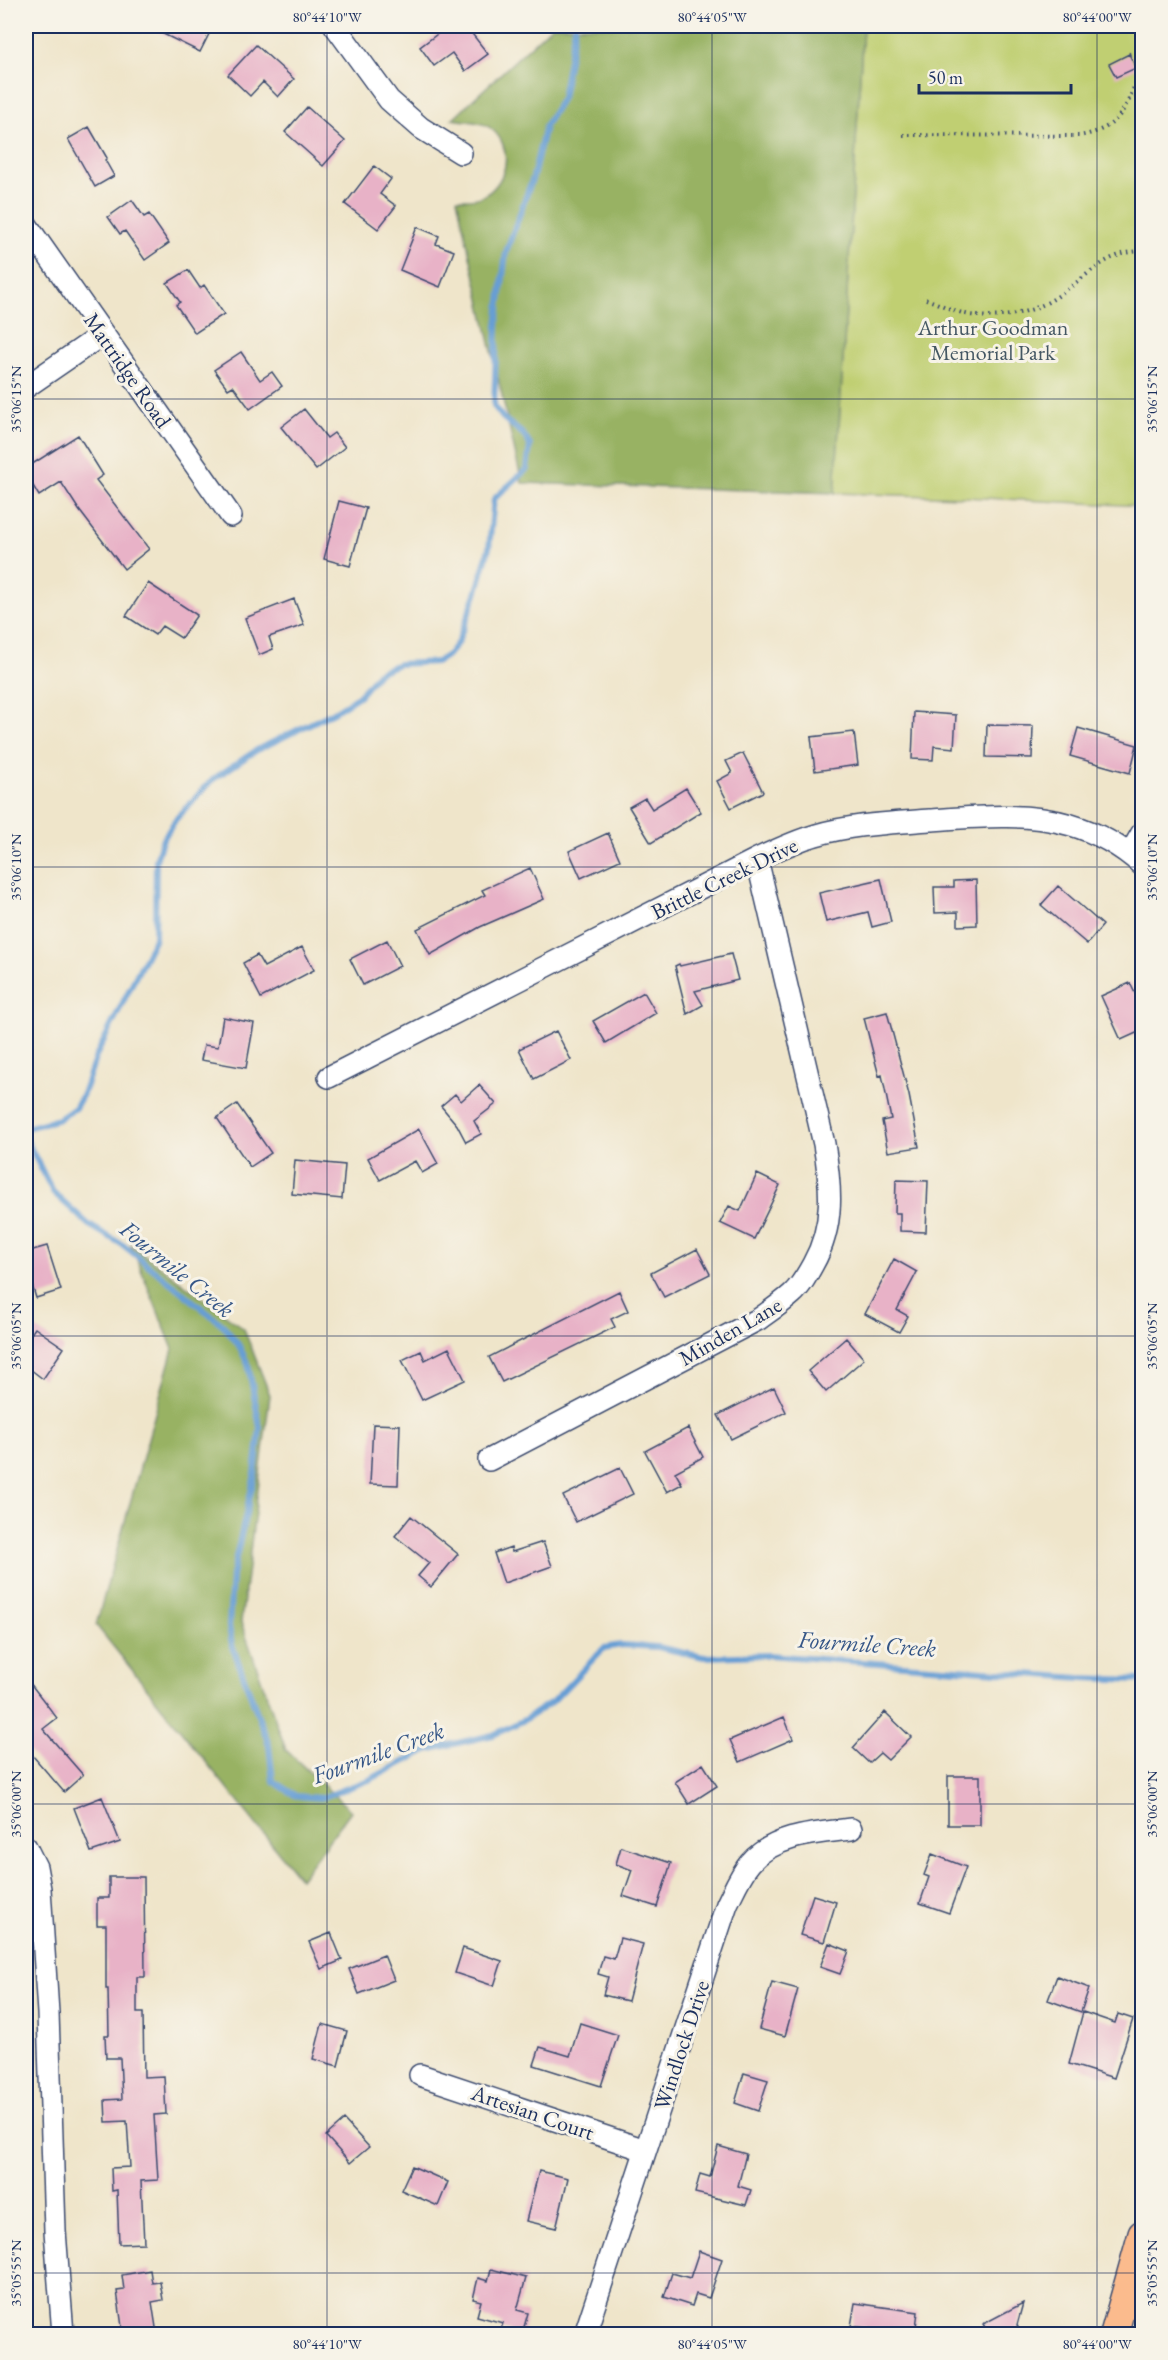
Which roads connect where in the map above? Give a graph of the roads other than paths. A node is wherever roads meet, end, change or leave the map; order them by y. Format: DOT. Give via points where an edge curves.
graph roads {
  1 [pos="335,26"];
  2 [pos="461,153"];
  3 [pos="26,224"];
  4 [pos="103,334"];
  5 [pos="26,387"];
  6 [pos="231,516"];
  7 [pos="1143,833"];
  8 [pos="757,859"];
  9 [pos="1136,859"];
  10 [pos="329,1077"];
  11 [pos="489,1460"];
  12 [pos="851,1829"];
  13 [pos="26,1847"];
  14 [pos="420,2075"];
  15 [pos="645,2150"];
  16 [pos="1143,2234"];
  17 [pos="63,2334"];
  18 [pos="585,2334"];
  19 [pos="1114,2334"];
  1 -- 2 [label="street" via="389,100 421,128"];
  3 -- 4 [label="street, Mattridge Road"];
  4 -- 5 [label="street"];
  4 -- 6 [label="street, Mattridge Road"];
  7 -- 9 [label="street"];
  8 -- 9 [label="street, Brittle Creek Drive" via="788,844 845,828 976,818 1043,819 1070,825 1096,834"];
  8 -- 10 [label="street, Brittle Creek Drive"];
  8 -- 11 [label="street, Minden Lane" via="830,1180 828,1230 818,1256 793,1294 759,1319"];
  12 -- 15 [label="street, Windlock Drive" via="806,1834 782,1842 751,1862 740,1878 727,1904"];
  13 -- 17 [label="street" via="36,1867 40,1889"];
  14 -- 15 [label="street, Artesian Court"];
  15 -- 18 [label="street, Windlock Drive"];
  16 -- 19 [label="main road"];
}
